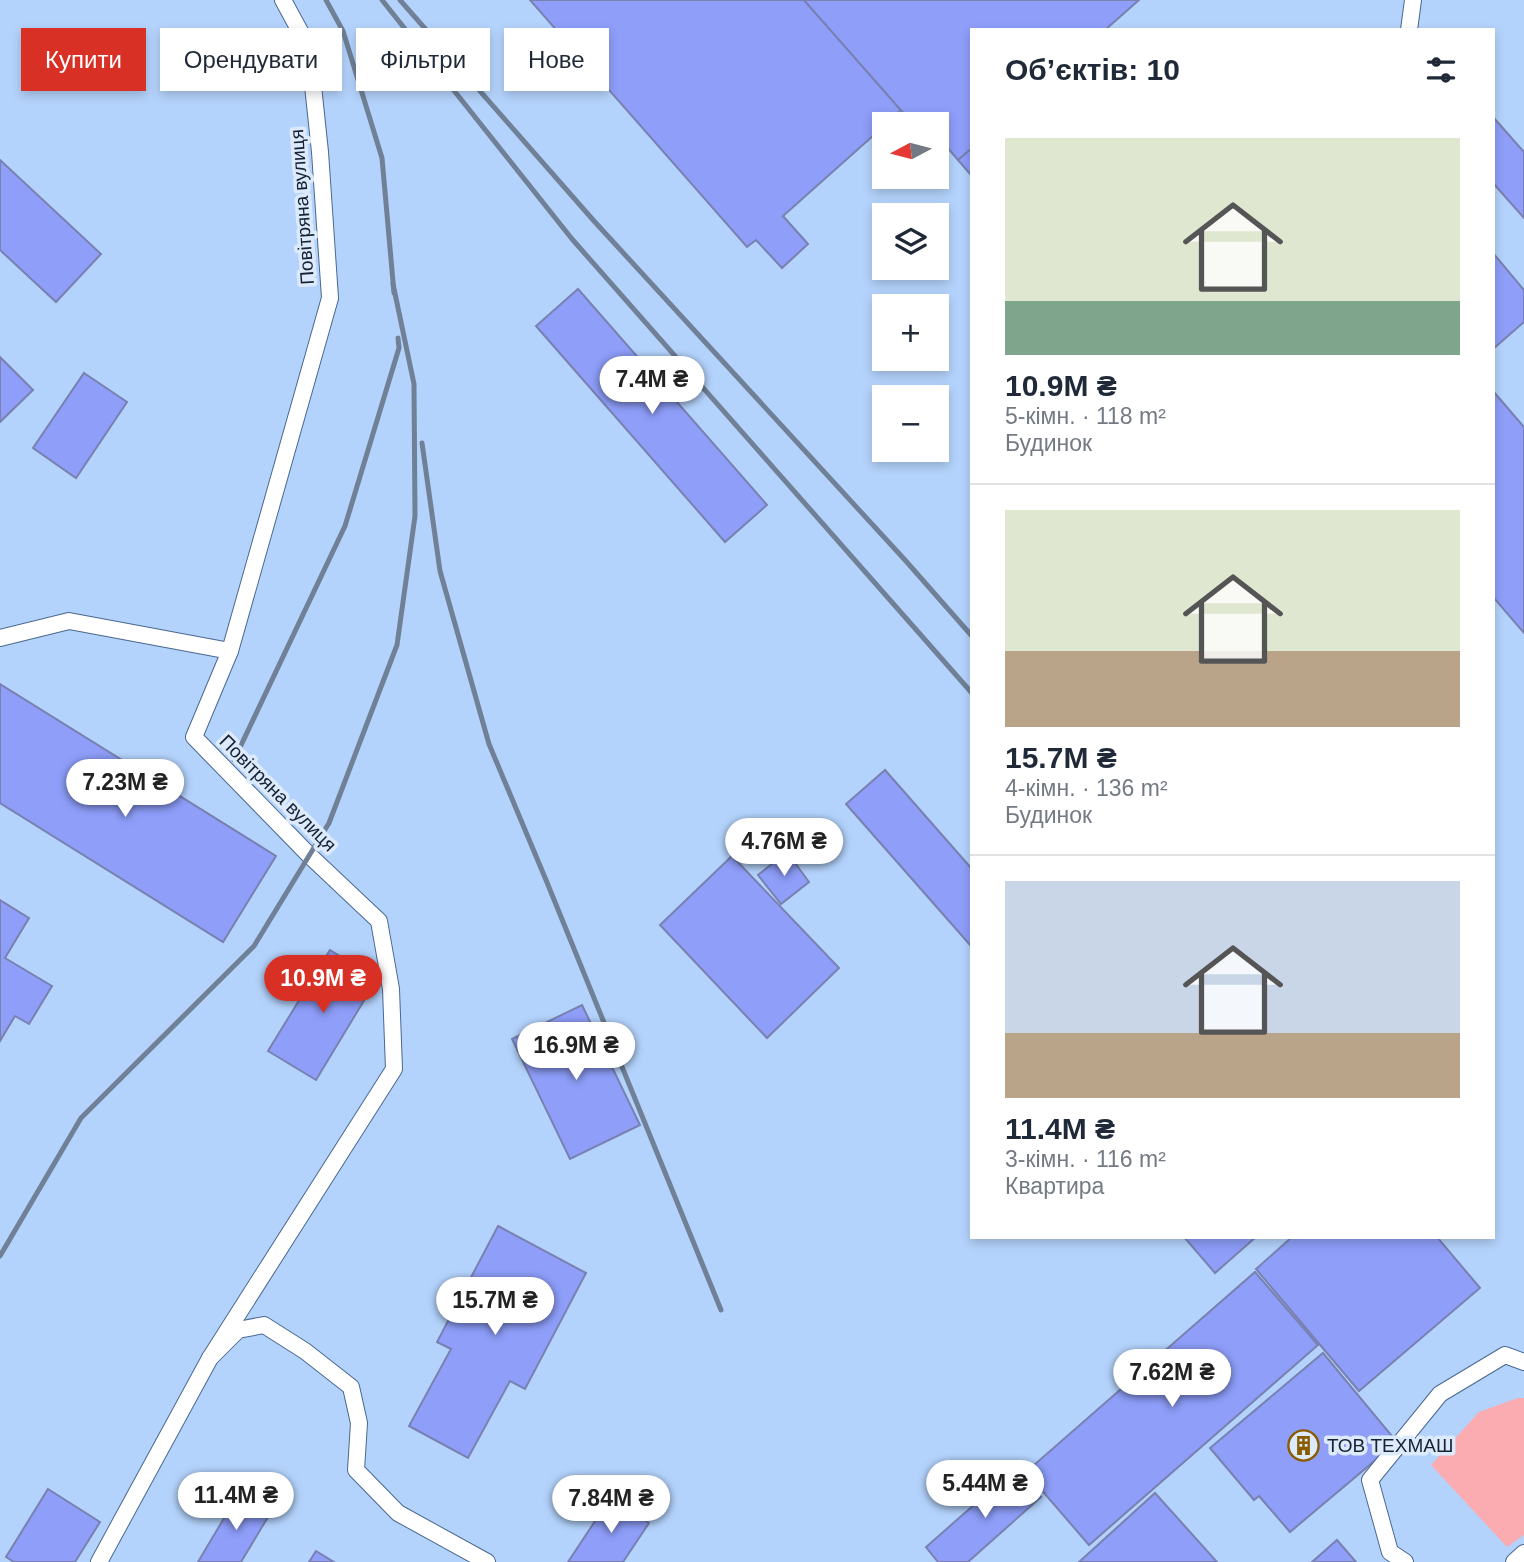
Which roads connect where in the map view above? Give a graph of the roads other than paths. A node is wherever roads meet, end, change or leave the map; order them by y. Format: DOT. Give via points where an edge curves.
graph roads {
  1 [pos="283,0"];
  2 [pos="1413,0"];
  3 [pos="1409,28"];
  4 [pos="0,638"];
  5 [pos="230,651"];
  6 [pos="210,1358"];
  7 [pos="1524,1362"];
  8 [pos="1524,1553"];
  9 [pos="99,1562"];
  10 [pos="488,1562"];
  11 [pos="1405,1562"];
  12 [pos="1514,1562"];
  1 -- 5 [label="lane, Повітряна вулиця" via="309,48 330,298"];
  2 -- 3 [label="lane"];
  4 -- 5 [label="lane" via="69,621"];
  5 -- 6 [label="lane, Повітряна вулиця" via="194,737 379,921 391,989 394,1069"];
  6 -- 9 [label="lane"];
  6 -- 10 [label="lane" via="237,1330 264,1325 305,1350 351,1387 359,1423 356,1470 398,1513"];
  7 -- 11 [label="lane" via="1505,1355 1440,1394 1370,1480 1390,1552"];
  8 -- 12 [label="lane"];
}
